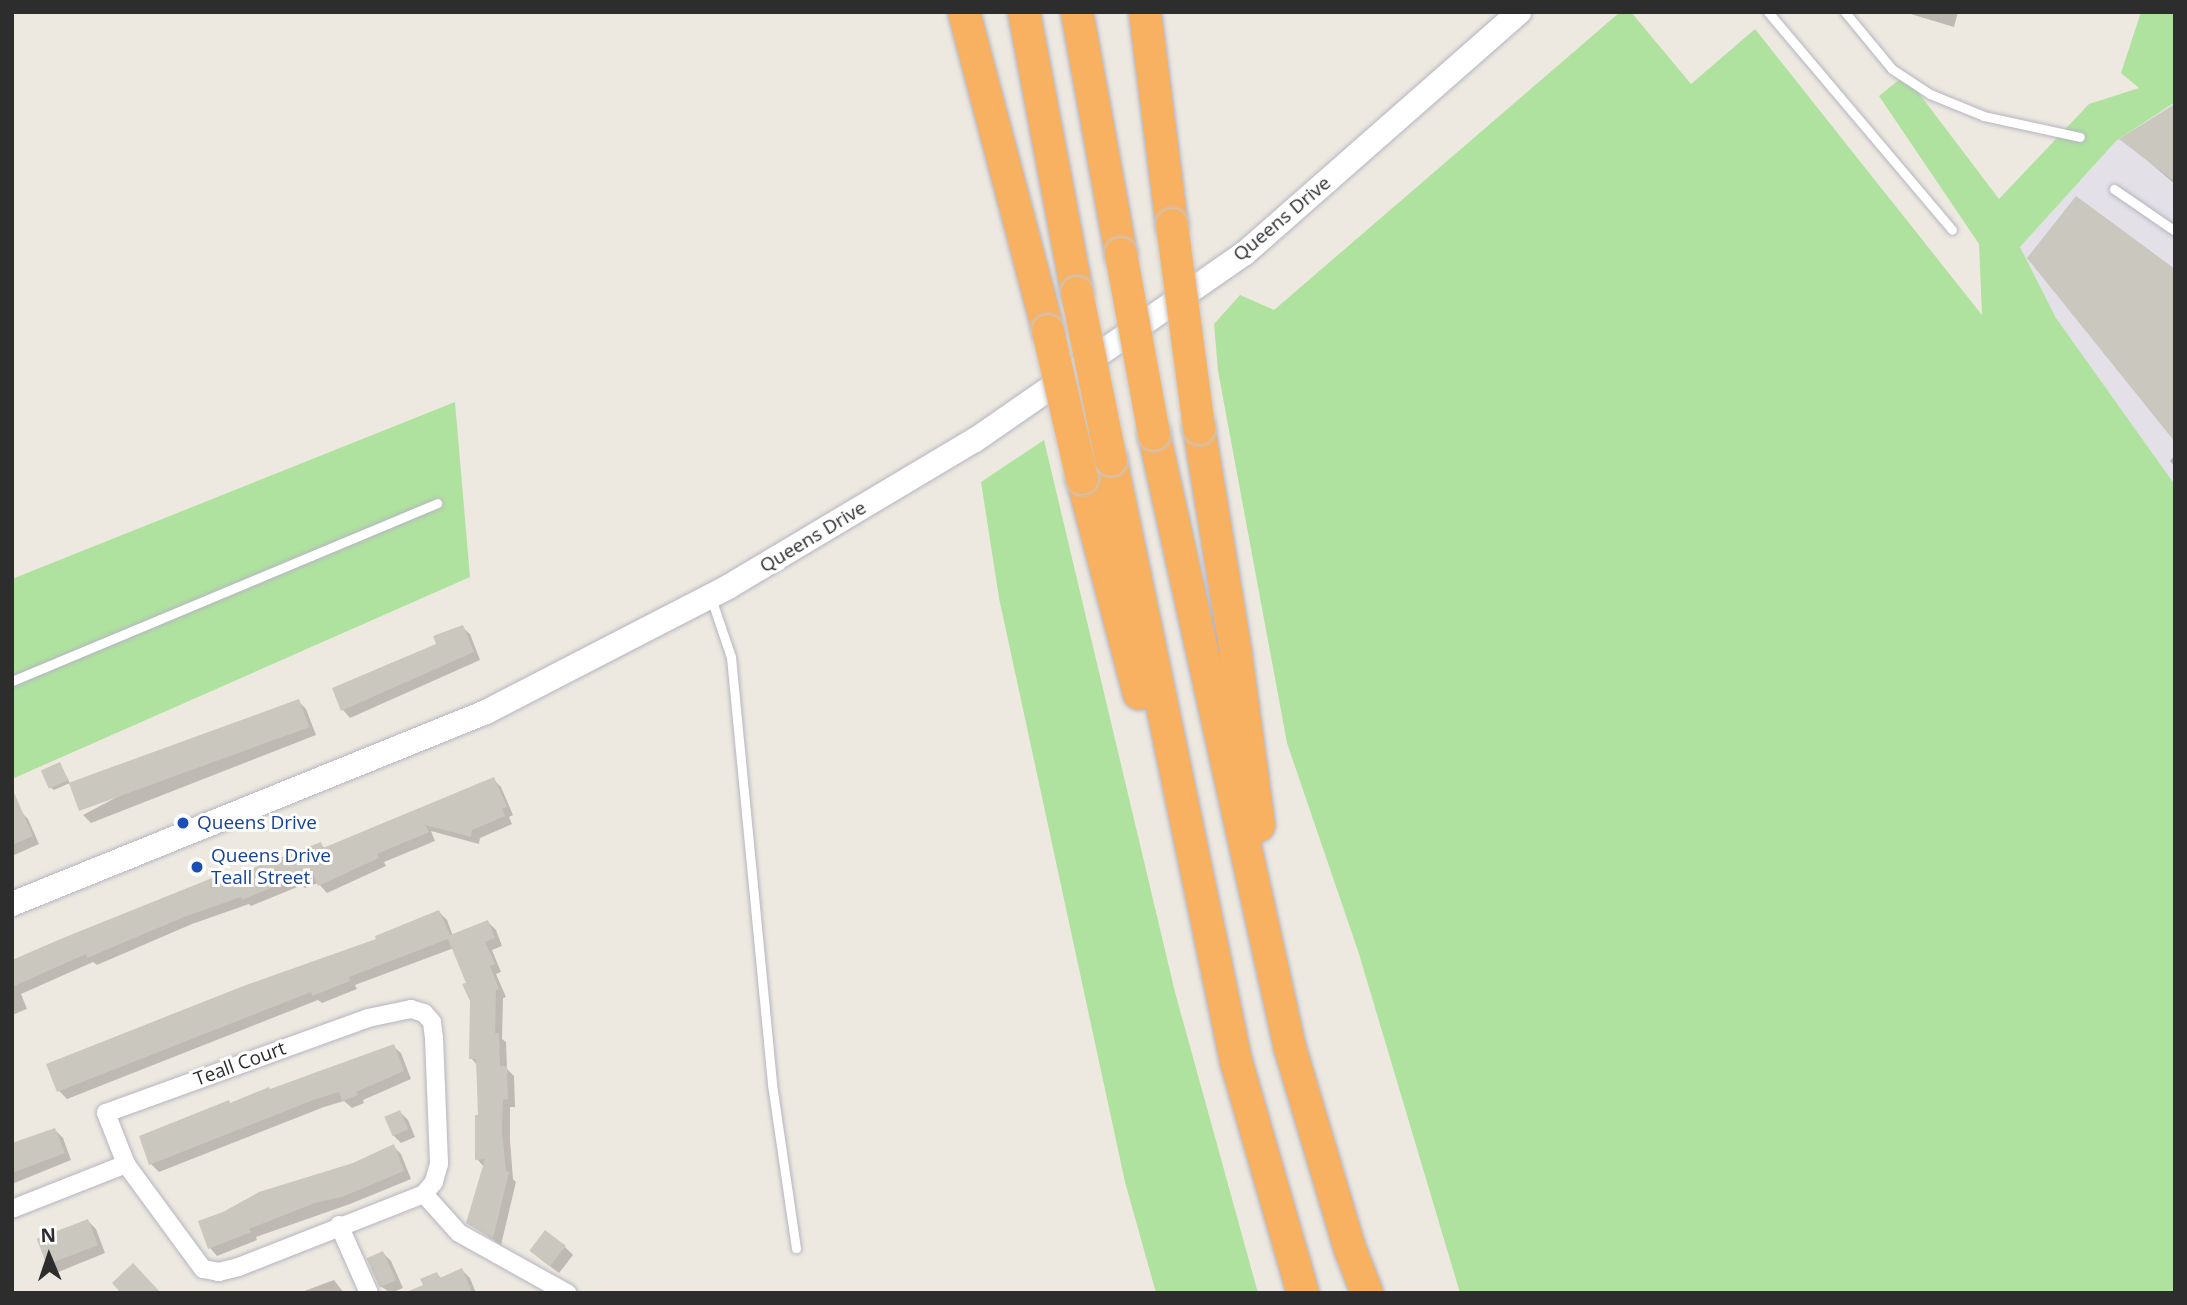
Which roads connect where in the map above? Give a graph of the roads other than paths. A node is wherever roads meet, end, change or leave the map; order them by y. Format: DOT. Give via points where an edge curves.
graph roads {
  1 [pos="964,12"];
  2 [pos="1024,12"];
  3 [pos="1077,12"];
  4 [pos="1145,12"];
  5 [pos="1519,12"];
  6 [pos="1768,12"];
  7 [pos="1845,12"];
  8 [pos="2081,137"];
  9 [pos="2114,188"];
  10 [pos="1952,230"];
  11 [pos="2175,230"];
  12 [pos="437,503"];
  13 [pos="710,597"];
  14 [pos="12,681"];
  15 [pos="12,904"];
  16 [pos="1290,1048"];
  17 [pos="1236,1061"];
  18 [pos="126,1164"];
  19 [pos="424,1194"];
  20 [pos="12,1209"];
  21 [pos="339,1225"];
  22 [pos="796,1248"];
  23 [pos="369,1293"];
  24 [pos="567,1293"];
  25 [pos="1303,1293"];
  26 [pos="1367,1293"];
  1 -- 17 [label="highway, bridge"];
  2 -- 17 [label="highway, bridge" via="1077,293"];
  3 -- 16 [label="highway, bridge" via="1154,434"];
  4 -- 16 [label="highway, bridge" via="1199,428 1236,655"];
  5 -- 13 [label="street, Queens Drive" via="1245,253 975,440"];
  6 -- 10 [label="lane"];
  7 -- 8 [label="lane" via="1892,69 1930,94 1984,116"];
  9 -- 11 [label="lane"];
  12 -- 14 [label="lane"];
  13 -- 15 [label="street, Queens Drive" via="486,712"];
  13 -- 22 [label="lane" via="731,657 772,1084"];
  16 -- 26 [label="highway"];
  17 -- 25 [label="highway"];
  18 -- 19 [label="street, Teall Court" via="106,1113 368,1018 411,1009 432,1022 434,1038 439,1164 434,1182"];
  18 -- 20 [label="street"];
  18 -- 21 [label="street, Teall Court" via="203,1269 219,1272 239,1267"];
  19 -- 21 [label="street, Teall Court"];
  19 -- 24 [label="street" via="459,1233"];
  21 -- 23 [label="street"];
}
